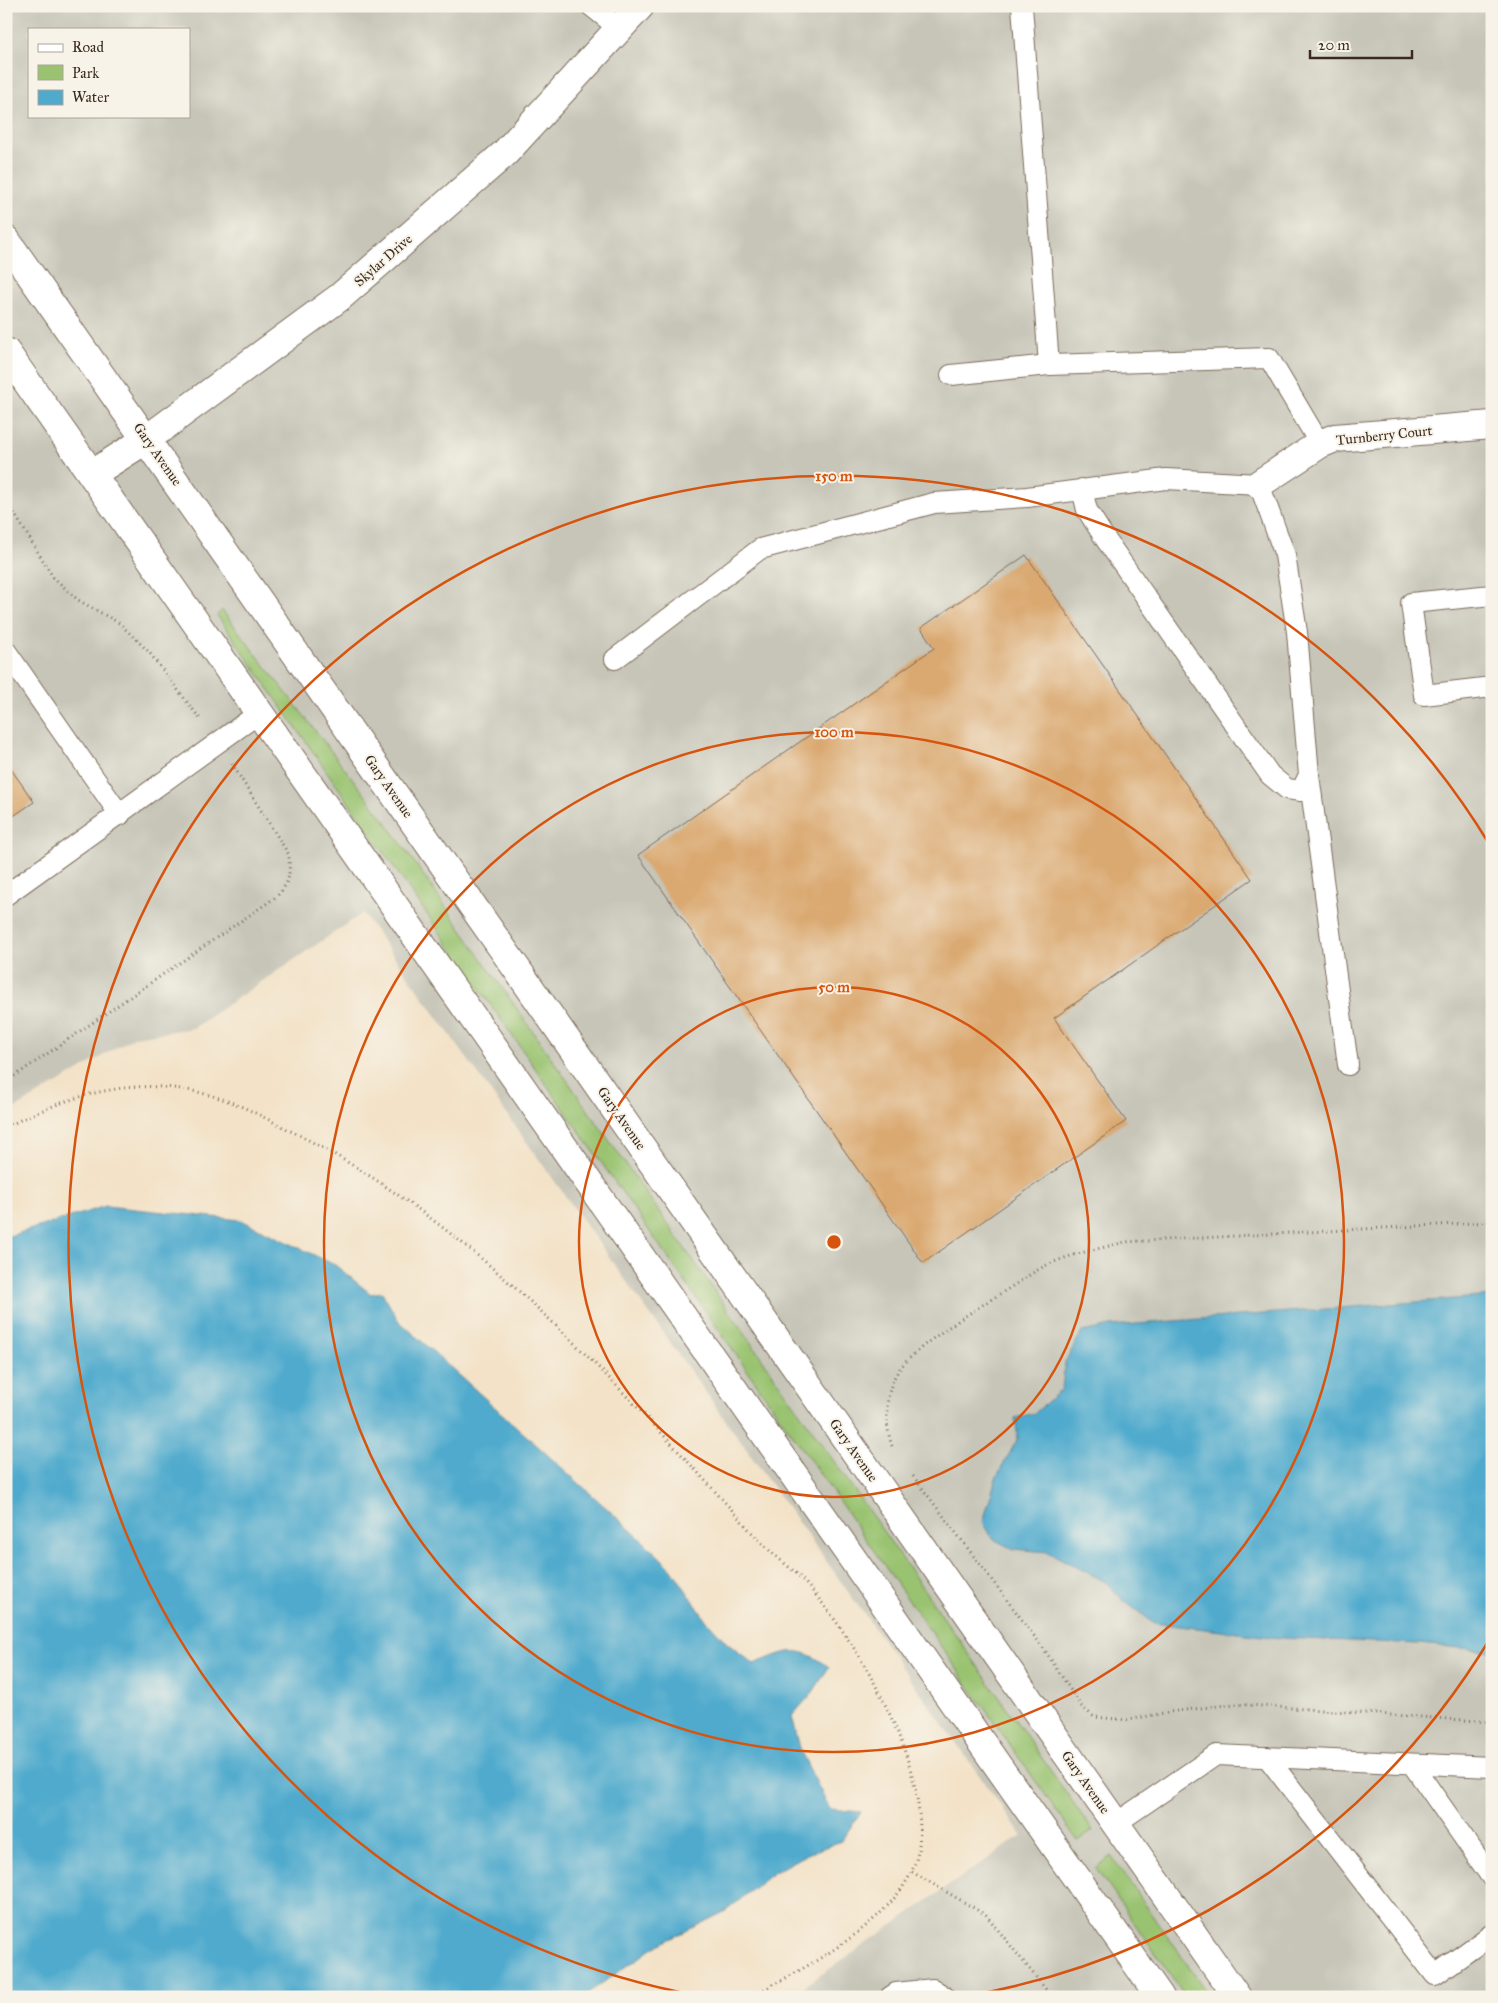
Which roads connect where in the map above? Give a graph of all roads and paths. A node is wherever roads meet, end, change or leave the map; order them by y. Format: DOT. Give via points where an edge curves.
graph roads {
  1 [pos="591,6"];
  2 [pos="640,6"];
  3 [pos="1022,6"];
  4 [pos="621,30"];
  5 [pos="6,240"];
  6 [pos="6,352"];
  7 [pos="1049,365"];
  8 [pos="951,374"];
  9 [pos="1492,425"];
  10 [pos="147,438"];
  11 [pos="1320,444"];
  12 [pos="92,474"];
  13 [pos="1259,484"];
  14 [pos="1082,489"];
  15 [pos="6,500"];
  16 [pos="1492,596"];
  17 [pos="6,651"];
  18 [pos="614,660"];
  19 [pos="1492,687"];
  20 [pos="192,707"];
  21 [pos="260,713"];
  22 [pos="240,775"];
  23 [pos="1308,775"];
  24 [pos="120,815"];
  25 [pos="6,895"];
  26 [pos="1348,1065"];
  27 [pos="6,1082"];
  28 [pos="6,1127"];
  29 [pos="1492,1222"];
  30 [pos="896,1452"];
  31 [pos="909,1470"];
  32 [pos="1492,1722"];
  33 [pos="1267,1757"];
  34 [pos="1412,1764"];
  35 [pos="1492,1767"];
  36 [pos="1115,1824"];
  37 [pos="912,1872"];
  38 [pos="1492,1878"];
  39 [pos="1492,1934"];
  40 [pos="749,1997"];
  41 [pos="890,1997"];
  42 [pos="945,1997"];
  43 [pos="1052,1997"];
  44 [pos="1160,1997"];
  45 [pos="1237,1997"];
  1 -- 4 [label="lane"];
  2 -- 4 [label="main road, Skylar Drive"];
  3 -- 7 [label="lane"];
  4 -- 10 [label="main road, Skylar Drive" via="505,153 340,297"];
  5 -- 10 [label="main road, Gary Avenue"];
  6 -- 12 [label="main road"];
  7 -- 8 [label="lane"];
  7 -- 11 [label="lane" via="1269,358"];
  9 -- 11 [label="main road, Turnberry Court" via="1350,435"];
  10 -- 12 [label="main road, Skylar Drive"];
  10 -- 36 [label="main road, Gary Avenue"];
  11 -- 13 [label="main road, Turnberry Court"];
  12 -- 21 [label="main road"];
  13 -- 14 [label="lane" via="1166,479"];
  13 -- 23 [label="lane" via="1285,555 1298,632"];
  14 -- 18 [label="lane" via="1027,497 934,503 760,549"];
  14 -- 23 [label="lane" via="1087,510 1104,538 1270,775 1287,789 1301,791"];
  15 -- 20 [label="path" via="53,577 78,600 119,623 148,651"];
  16 -- 19 [label="lane" via="1412,603 1424,695"];
  17 -- 24 [label="lane"];
  21 -- 24 [label="lane"];
  21 -- 44 [label="main road"];
  22 -- 27 [label="path" via="289,856 287,886 276,897"];
  23 -- 26 [label="lane"];
  24 -- 25 [label="lane"];
  28 -- 37 [label="path" via="83,1094 116,1088 152,1086 220,1098 315,1144 384,1185 474,1253 631,1400 765,1546 798,1575 836,1624 868,1670 909,1762 919,1829 918,1853"];
  29 -- 30 [label="path" via="1125,1242 1046,1266 972,1312 901,1367 892,1384 888,1407 887,1427"];
  31 -- 32 [label="path" via="1044,1650 1081,1706 1094,1717 1128,1720 1234,1704"];
  33 -- 34 [label="lane"];
  33 -- 36 [label="lane" via="1216,1755"];
  33 -- 39 [label="lane" via="1435,1975"];
  34 -- 35 [label="lane"];
  34 -- 38 [label="lane"];
  36 -- 45 [label="main road, Gary Avenue"];
  37 -- 40 [label="path" via="900,1892 859,1931 803,1968"];
  37 -- 43 [label="path" via="986,1915"];
  41 -- 42 [label="lane" via="896,1993 933,1989"];
}
